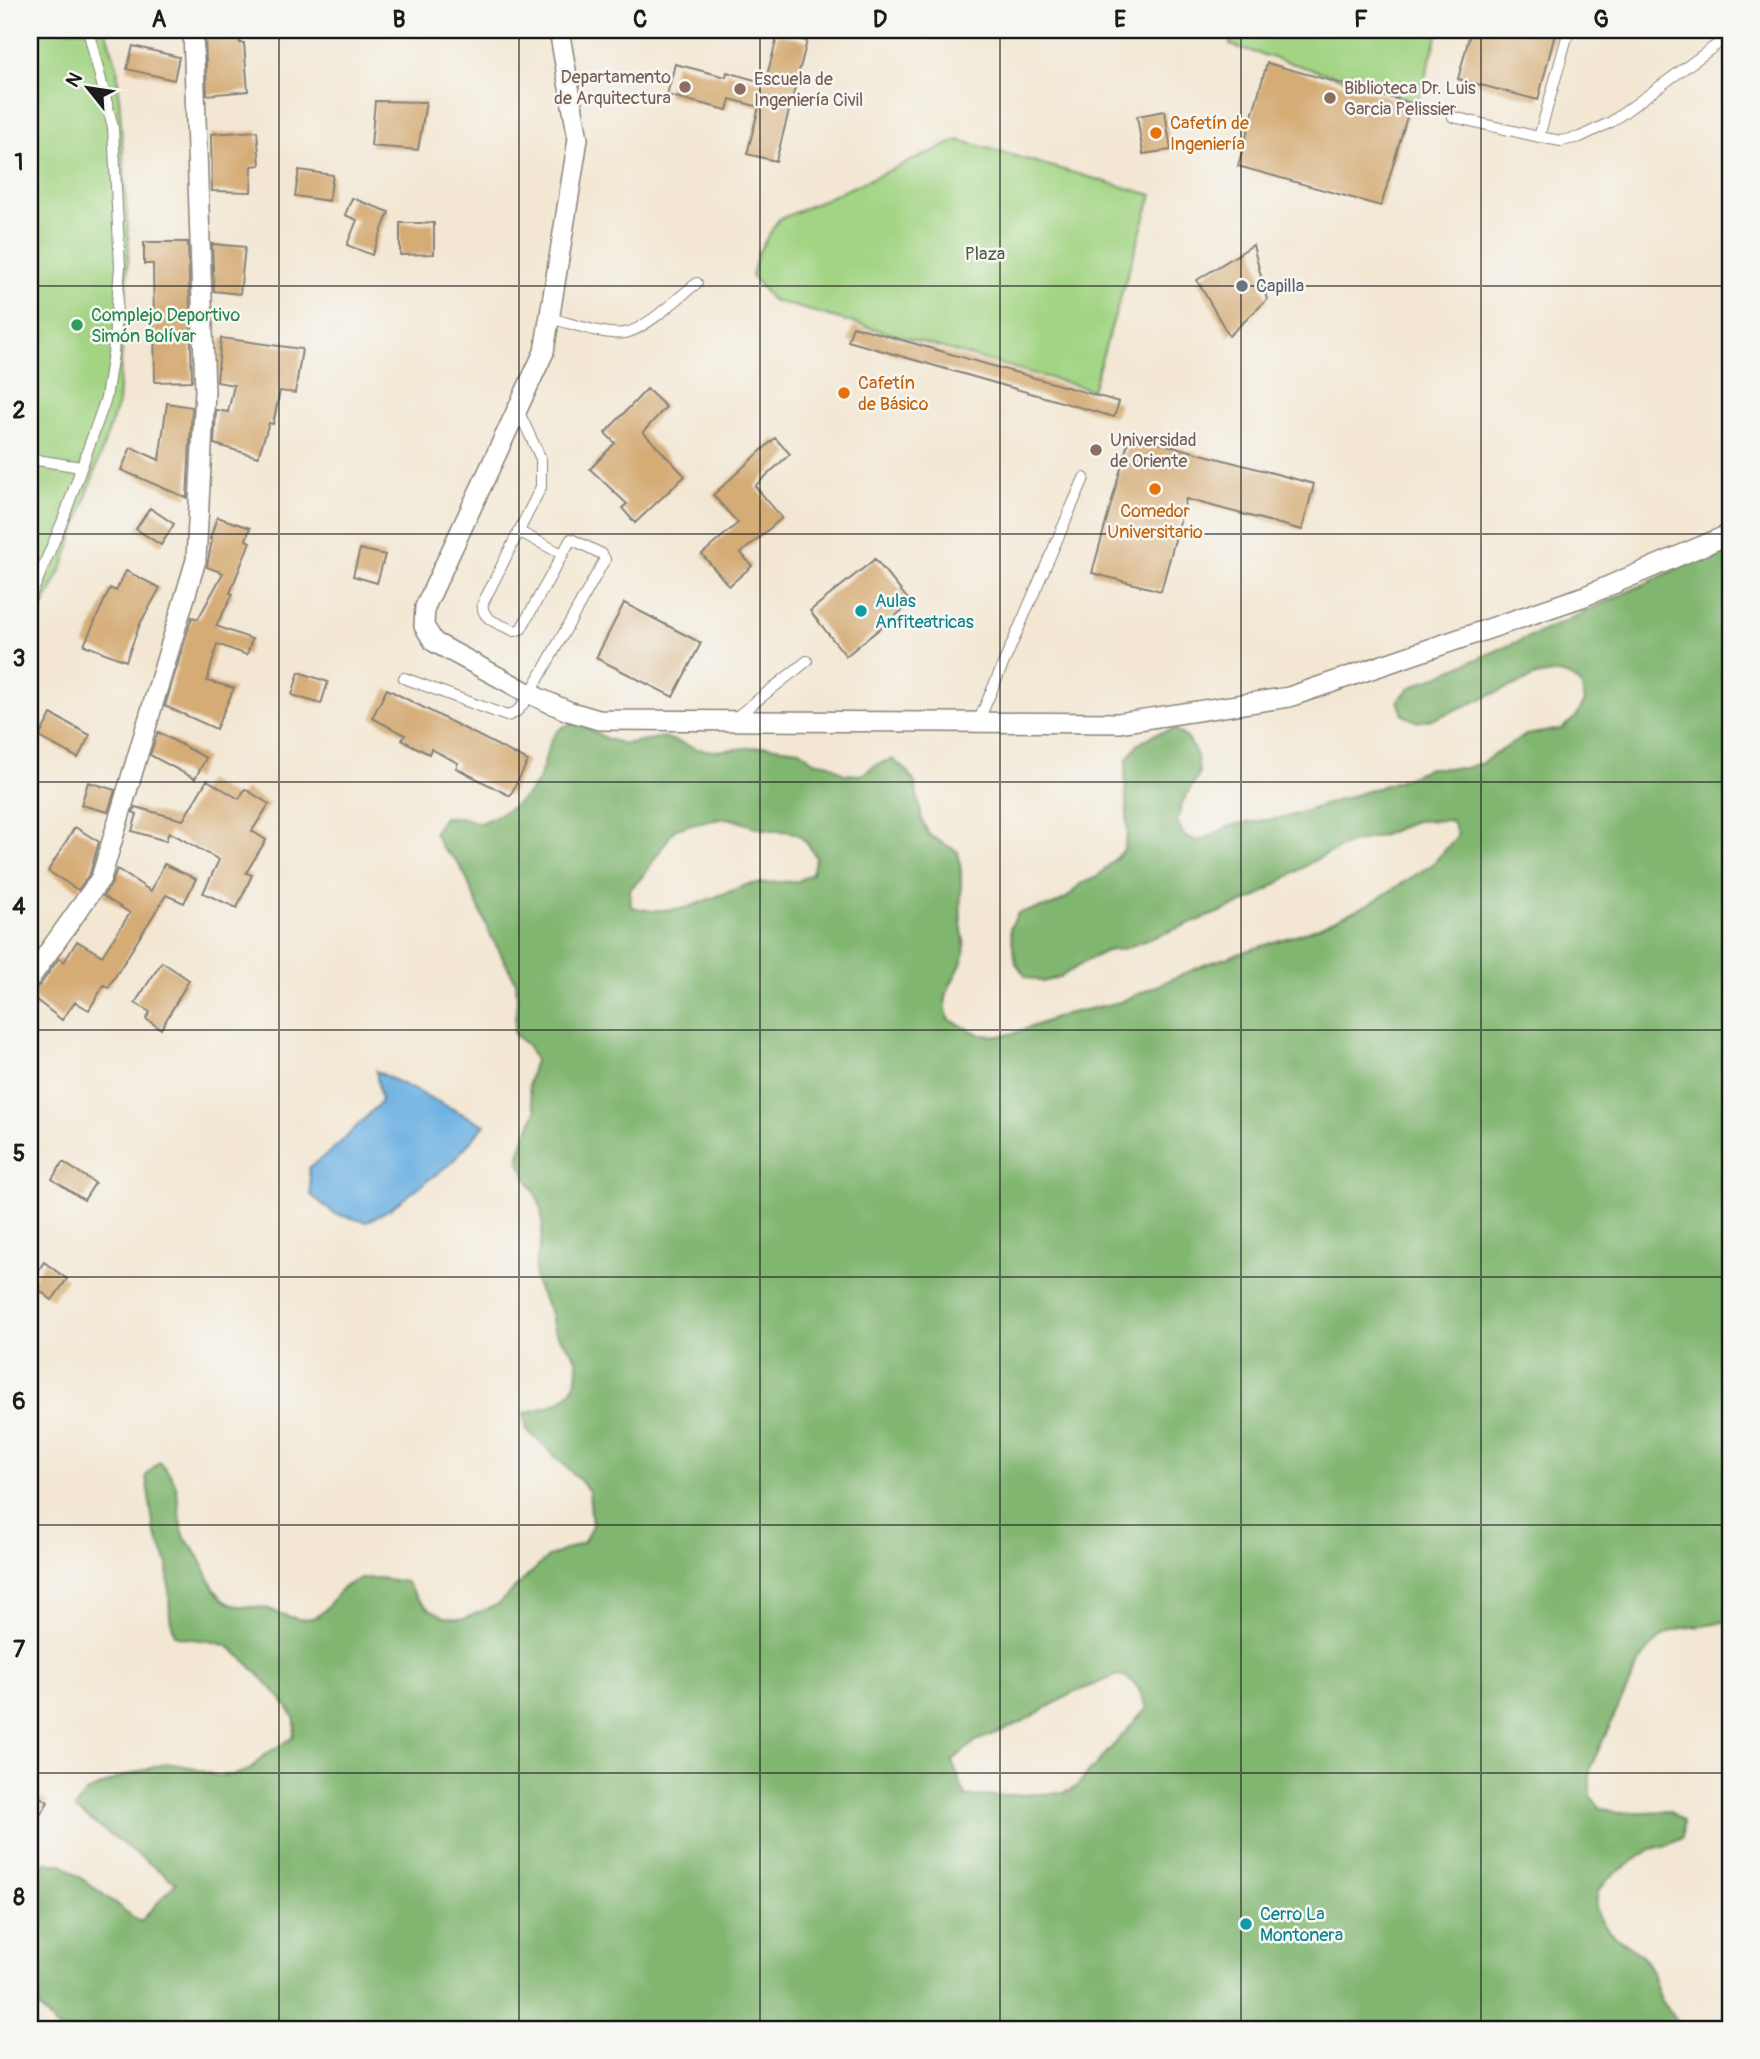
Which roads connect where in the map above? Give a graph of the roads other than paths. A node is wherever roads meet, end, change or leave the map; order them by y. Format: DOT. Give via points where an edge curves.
graph roads {
  1 [pos="88,30"];
  2 [pos="193,30"];
  3 [pos="559,30"];
  4 [pos="1569,30"];
  5 [pos="1730,35"];
  6 [pos="1452,117"];
  7 [pos="1539,136"];
  8 [pos="697,284"];
  9 [pos="550,318"];
  10 [pos="517,410"];
  11 [pos="30,459"];
  12 [pos="81,467"];
  13 [pos="1084,478"];
  14 [pos="518,531"];
  15 [pos="1730,534"];
  16 [pos="562,554"];
  17 [pos="30,598"];
  18 [pos="807,661"];
  19 [pos="404,678"];
  20 [pos="530,694"];
  21 [pos="732,720"];
  22 [pos="978,722"];
  23 [pos="30,978"];
  1 -- 12 [label="lane" via="113,127 120,267 106,398"];
  2 -- 23 [label="street" via="205,391 197,560 101,878"];
  3 -- 9 [label="street" via="578,139"];
  4 -- 7 [label="lane"];
  5 -- 7 [label="lane" via="1611,122 1561,141"];
  6 -- 7 [label="lane"];
  8 -- 9 [label="lane" via="627,332 611,333"];
  9 -- 10 [label="street" via="544,352"];
  10 -- 14 [label="lane" via="541,459 542,473 541,487"];
  10 -- 20 [label="street" via="425,607 424,626 433,642"];
  11 -- 12 [label="lane"];
  12 -- 17 [label="lane"];
  13 -- 22 [label="lane"];
  14 -- 16 [label="lane"];
  14 -- 16 [label="lane" via="483,603 485,616 514,631 520,629"];
  15 -- 22 [label="street" via="1585,596 1289,697 1118,723"];
  16 -- 20 [label="lane" via="575,539 605,559"];
  18 -- 21 [label="lane"];
  19 -- 20 [label="lane" via="507,716"];
  20 -- 21 [label="street" via="599,720"];
  21 -- 22 [label="street"];
}
